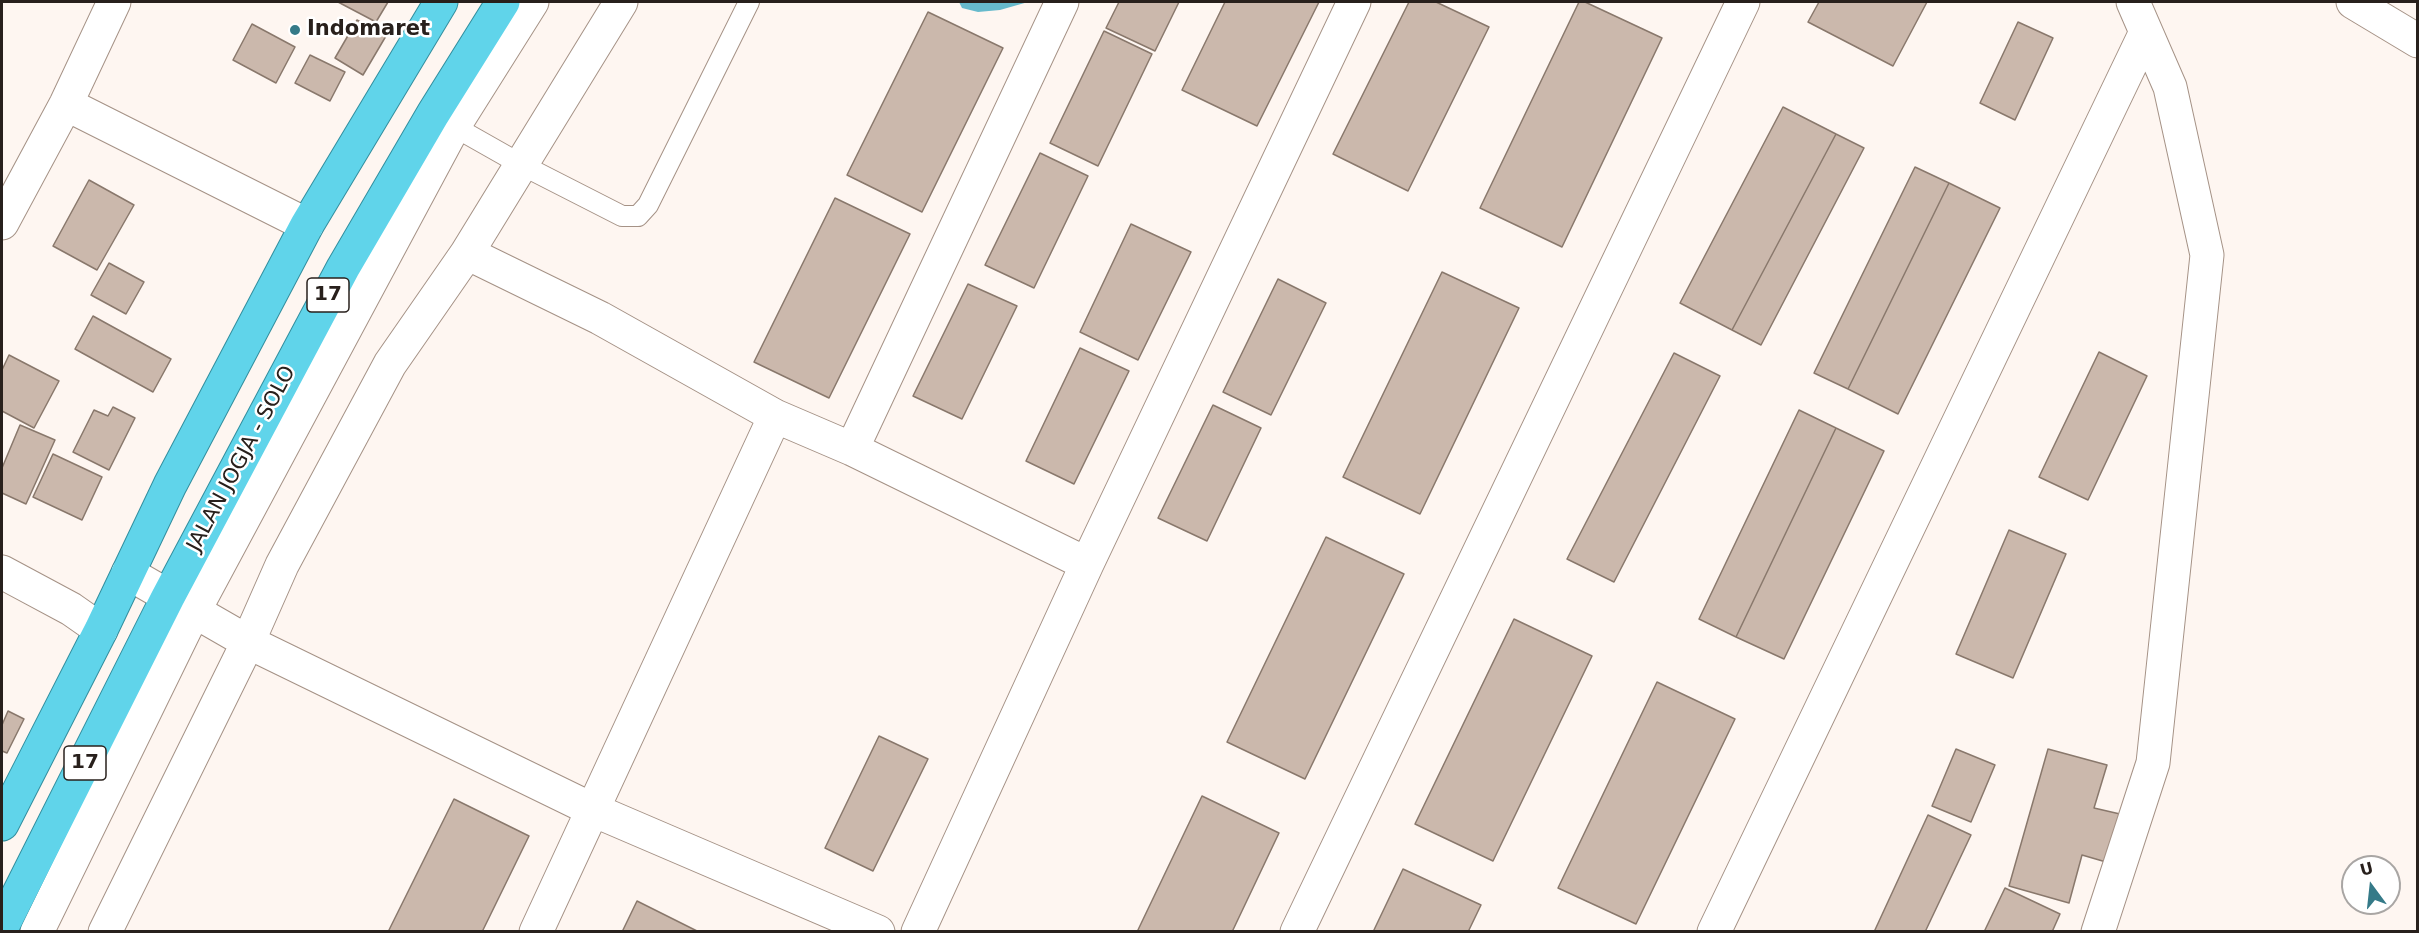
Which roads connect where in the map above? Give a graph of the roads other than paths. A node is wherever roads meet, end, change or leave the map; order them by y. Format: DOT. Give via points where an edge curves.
graph roads {
  1 [pos="114,2"];
  2 [pos="441,2"];
  3 [pos="503,2"];
  4 [pos="532,2"];
  5 [pos="621,2"];
  6 [pos="749,2"];
  7 [pos="1062,2"];
  8 [pos="1354,2"];
  9 [pos="1743,2"];
  10 [pos="2133,2"];
  11 [pos="2354,2"];
  12 [pos="2386,10"];
  13 [pos="2146,32"];
  14 [pos="2418,41"];
  15 [pos="66,104"];
  16 [pos="443,120"];
  17 [pos="522,165"];
  18 [pos="2,223"];
  19 [pos="307,225"];
  20 [pos="467,253"];
  21 [pos="775,416"];
  22 [pos="852,449"];
  23 [pos="1087,564"];
  24 [pos="2,572"];
  25 [pos="128,573"];
  26 [pos="181,604"];
  27 [pos="101,630"];
  28 [pos="248,642"];
  29 [pos="121,725"];
  30 [pos="591,809"];
  31 [pos="2,824"];
  32 [pos="2,927"];
  33 [pos="37,932"];
  34 [pos="105,932"];
  35 [pos="536,932"];
  36 [pos="878,932"];
  37 [pos="918,932"];
  38 [pos="1297,932"];
  39 [pos="1714,932"];
  40 [pos="2098,932"];
  1 -- 15 [label="street"];
  2 -- 19 [label="highway, 17"];
  3 -- 16 [label="highway, JALAN JOGJA - SOLO / 17"];
  4 -- 16 [label="street"];
  5 -- 17 [label="street"];
  6 -- 17 [label="lane" via="648,205 638,216 622,216"];
  7 -- 22 [label="street"];
  8 -- 23 [label="street"];
  9 -- 38 [label="street"];
  10 -- 13 [label="street"];
  11 -- 12 [label="street"];
  12 -- 14 [label="street"];
  13 -- 39 [label="street"];
  13 -- 40 [label="street" via="2170,87 2207,255 2153,762"];
  15 -- 18 [label="street"];
  15 -- 19 [label="street"];
  16 -- 17 [label="lane"];
  16 -- 26 [label="highway, JALAN JOGJA - SOLO / 17" via="343,268"];
  17 -- 20 [label="street"];
  19 -- 25 [label="highway, 17"];
  20 -- 21 [label="street" via="600,318"];
  20 -- 28 [label="street" via="390,364 282,565"];
  21 -- 22 [label="street"];
  21 -- 30 [label="street"];
  22 -- 23 [label="street"];
  23 -- 37 [label="street"];
  24 -- 27 [label="street"];
  25 -- 26 [label="street"];
  25 -- 27 [label="highway, 17"];
  26 -- 28 [label="street"];
  26 -- 29 [label="highway, JALAN JOGJA - SOLO / 17"];
  27 -- 31 [label="highway, 17"];
  28 -- 30 [label="street"];
  28 -- 34 [label="street"];
  29 -- 32 [label="highway, JALAN JOGJA - SOLO / 17"];
  29 -- 33 [label="street"];
  30 -- 35 [label="street"];
  30 -- 36 [label="street"];
}
